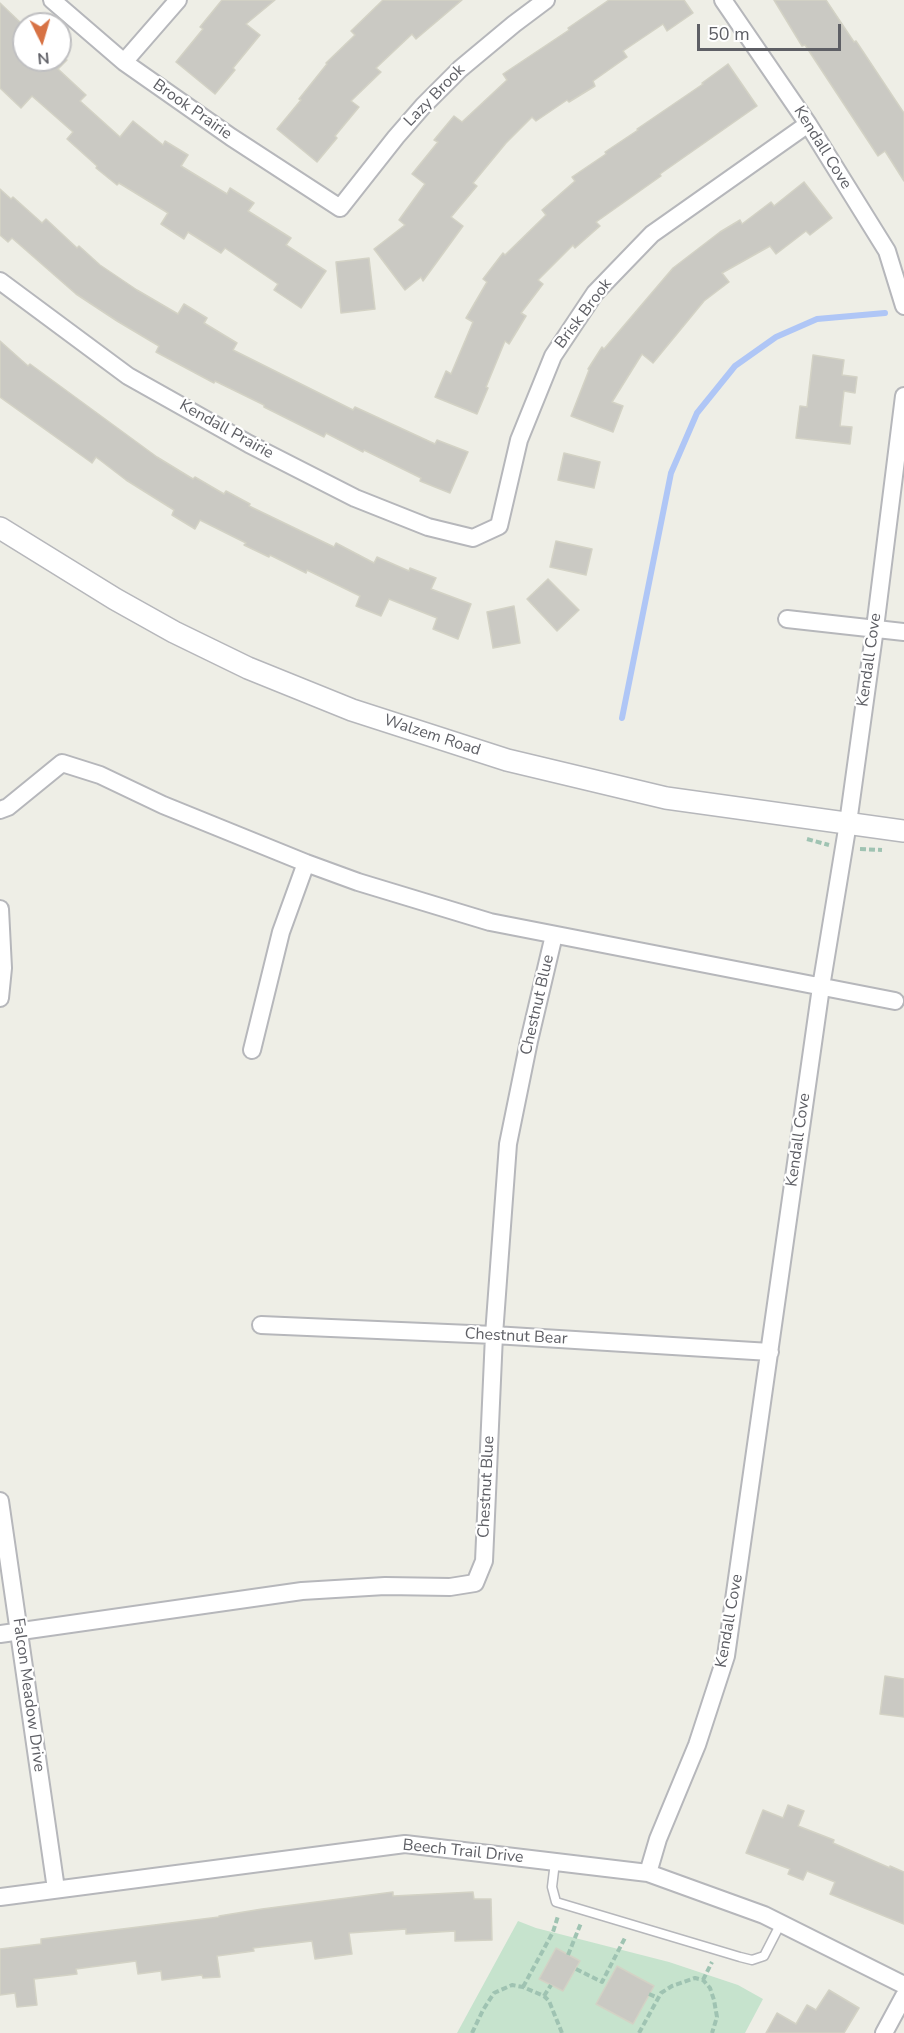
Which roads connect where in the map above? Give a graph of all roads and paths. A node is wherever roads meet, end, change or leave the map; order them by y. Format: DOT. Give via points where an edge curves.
graph roads {
  1 [pos="52,0"];
  2 [pos="178,0"];
  3 [pos="546,0"];
  4 [pos="723,0"];
  5 [pos="124,62"];
  6 [pos="808,124"];
  7 [pos="340,208"];
  8 [pos="0,281"];
  9 [pos="904,306"];
  10 [pos="904,396"];
  11 [pos="0,528"];
  12 [pos="473,538"];
  13 [pos="786,619"];
  14 [pos="875,628"];
  15 [pos="904,632"];
  16 [pos="0,810"];
  17 [pos="848,823"];
  18 [pos="904,831"];
  19 [pos="306,863"];
  20 [pos="0,909"];
  21 [pos="554,935"];
  22 [pos="821,987"];
  23 [pos="0,998"];
  24 [pos="895,1001"];
  25 [pos="252,1050"];
  26 [pos="261,1325"];
  27 [pos="494,1335"];
  28 [pos="770,1352"];
  29 [pos="0,1501"];
  30 [pos="19,1631"];
  31 [pos="0,1634"];
  32 [pos="555,1862"];
  33 [pos="648,1873"];
  34 [pos="56,1889"];
  35 [pos="0,1897"];
  36 [pos="562,1904"];
  37 [pos="585,1911"];
  38 [pos="781,1923"];
  39 [pos="632,1924"];
  40 [pos="718,1950"];
  41 [pos="568,1954"];
  42 [pos="576,1969"];
  43 [pos="703,1980"];
  44 [pos="551,1985"];
  45 [pos="904,1985"];
  46 [pos="523,1987"];
  47 [pos="650,1994"];
  48 [pos="544,1996"];
  49 [pos="904,1996"];
  50 [pos="658,1998"];
  51 [pos="472,2033"];
  52 [pos="562,2033"];
  53 [pos="639,2033"];
  54 [pos="712,2033"];
  55 [pos="884,2033"];
  1 -- 5 [label="street, Brook Prairie"];
  2 -- 5 [label="street"];
  3 -- 7 [label="street, Lazy Brook" via="445,84 396,137"];
  4 -- 6 [label="street, Kendall Cove"];
  5 -- 7 [label="street, Brook Prairie"];
  6 -- 9 [label="street, Kendall Cove" via="886,251"];
  6 -- 12 [label="street, Brisk Brook" via="652,234 596,293 553,356 519,440 499,526"];
  8 -- 12 [label="street, Kendall Prairie" via="128,376 249,444 355,498 428,527"];
  10 -- 14 [label="street, Kendall Cove"];
  11 -- 17 [label="street, Walzem Road" via="174,632 248,668 352,710 507,760 655,795"];
  13 -- 14 [label="street"];
  14 -- 15 [label="street"];
  14 -- 17 [label="street, Kendall Cove"];
  16 -- 19 [label="street" via="62,763 100,775"];
  17 -- 18 [label="street, Walzem Road"];
  17 -- 22 [label="street, Kendall Cove"];
  19 -- 21 [label="street" via="490,922"];
  19 -- 25 [label="street" via="281,932"];
  20 -- 23 [label="street"];
  21 -- 22 [label="street"];
  21 -- 27 [label="street, Chestnut Blue" via="508,1144"];
  22 -- 24 [label="street"];
  22 -- 28 [label="street, Kendall Cove"];
  26 -- 27 [label="street, Chestnut Bear"];
  27 -- 28 [label="street, Chestnut Bear"];
  27 -- 30 [label="street, Chestnut Blue" via="484,1561 476,1583 302,1591"];
  28 -- 33 [label="street, Kendall Cove" via="726,1656"];
  29 -- 30 [label="street, Falcon Meadow Drive"];
  30 -- 31 [label="street"];
  30 -- 34 [label="street, Falcon Meadow Drive"];
  32 -- 33 [label="street, Beech Trail Drive"];
  32 -- 34 [label="street, Beech Trail Drive" via="405,1844"];
  32 -- 36 [label="lane" via="552,1887 556,1902"];
  33 -- 38 [label="street, Beech Trail Drive"];
  34 -- 35 [label="street, Beech Trail Drive"];
  36 -- 37 [label="lane"];
  36 -- 46 [label="path" via="553,1932"];
  37 -- 39 [label="lane"];
  37 -- 41 [label="path"];
  38 -- 40 [label="lane" via="764,1956 752,1960"];
  38 -- 45 [label="street, Beech Trail Drive"];
  39 -- 40 [label="lane"];
  39 -- 42 [label="path" via="604,1983"];
  40 -- 43 [label="path"];
  43 -- 50 [label="path" via="681,1982"];
  43 -- 54 [label="path" via="710,1988 717,2017"];
  44 -- 48 [label="path"];
  46 -- 48 [label="path"];
  46 -- 51 [label="path" via="512,1985 494,1993"];
  47 -- 50 [label="path"];
  48 -- 52 [label="path"];
  49 -- 55 [label="street"];
  50 -- 53 [label="path"];
}
